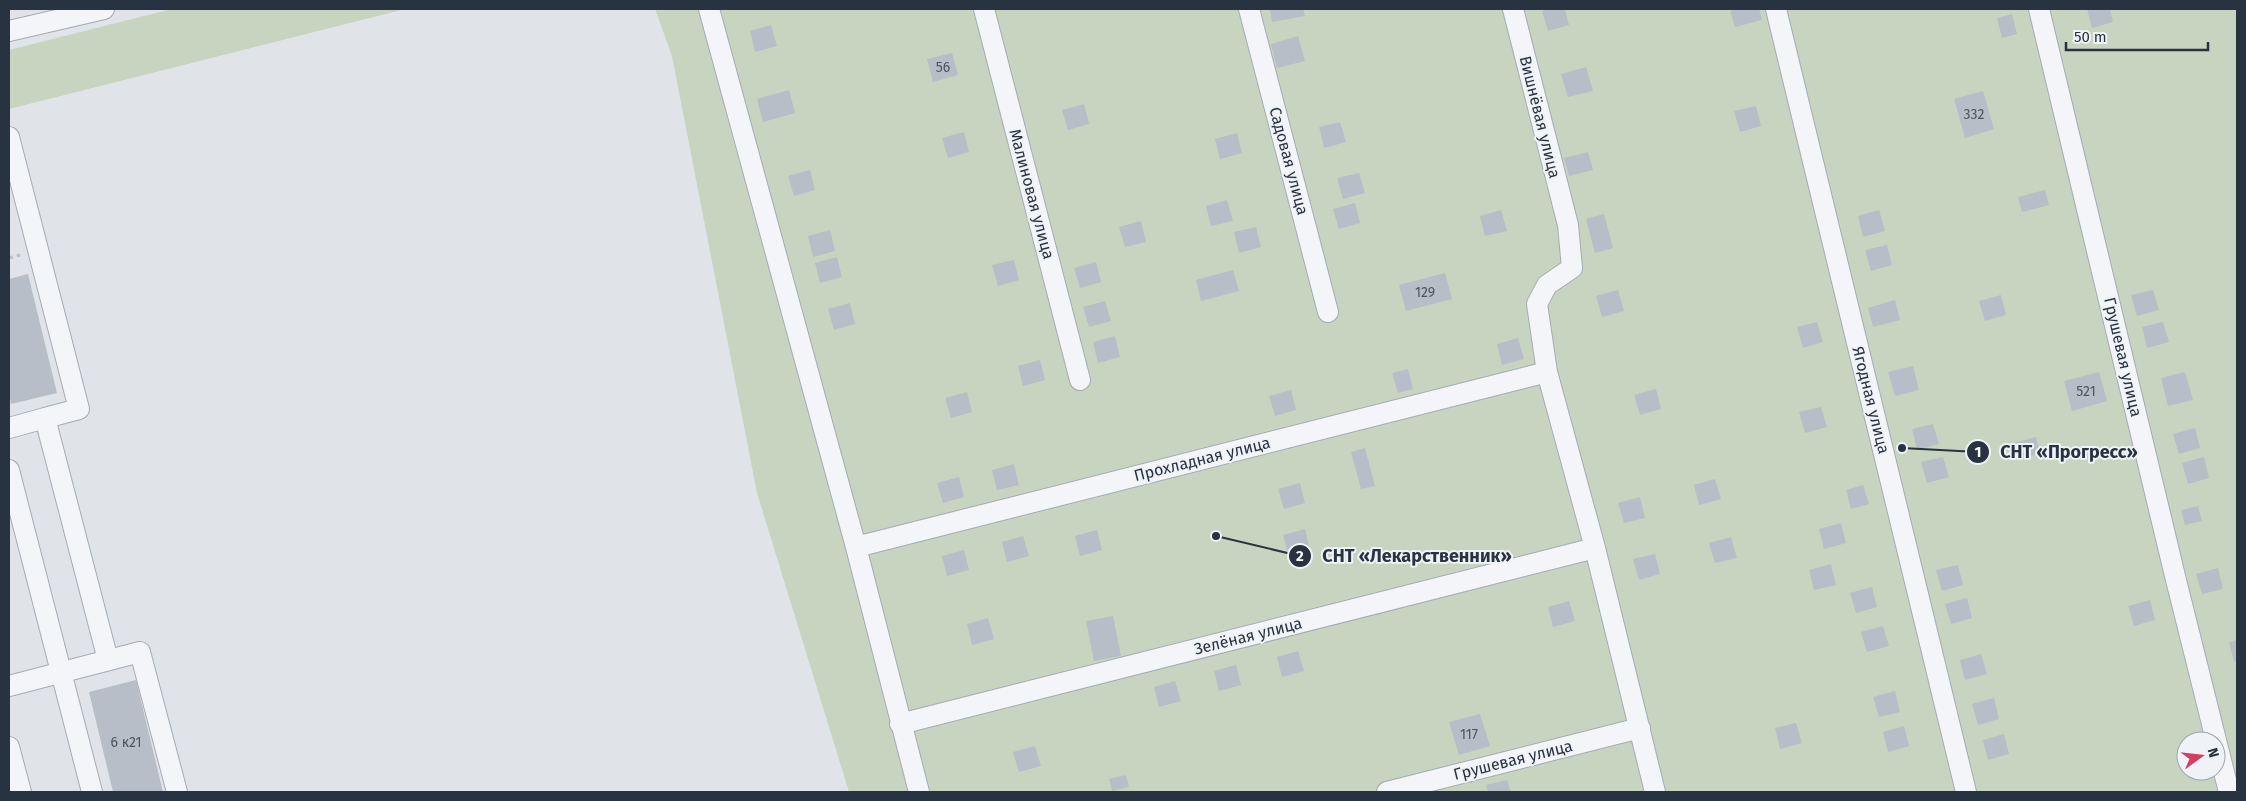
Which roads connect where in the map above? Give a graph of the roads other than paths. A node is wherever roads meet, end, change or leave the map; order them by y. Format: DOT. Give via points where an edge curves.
graph roads {
  1 [pos="104,9"];
  2 [pos="710,9"];
  3 [pos="984,9"];
  4 [pos="1249,9"];
  5 [pos="1513,9"];
  6 [pos="1776,9"];
  7 [pos="2039,9"];
  8 [pos="9,31"];
  9 [pos="9,138"];
  10 [pos="1328,312"];
  11 [pos="1547,372"];
  12 [pos="1080,380"];
  13 [pos="45,418"];
  14 [pos="9,428"];
  15 [pos="9,470"];
  16 [pos="856,547"];
  17 [pos="1595,548"];
  18 [pos="108,660"];
  19 [pos="61,673"];
  20 [pos="9,686"];
  21 [pos="900,724"];
  22 [pos="1640,728"];
  23 [pos="9,747"];
  24 [pos="20,792"];
  25 [pos="92,792"];
  26 [pos="177,792"];
  27 [pos="919,792"];
  28 [pos="1387,792"];
  29 [pos="1656,792"];
  30 [pos="1966,792"];
  31 [pos="2230,792"];
  1 -- 8 [label="street"];
  2 -- 16 [label="street"];
  3 -- 12 [label="street, Малиновая улица"];
  4 -- 10 [label="street, Садовая улица"];
  5 -- 11 [label="street, Вишнёвая улица" via="1568,226 1572,268 1547,285 1537,304"];
  6 -- 30 [label="street, Ягодная улица"];
  7 -- 31 [label="street, Грушевая улица"];
  9 -- 13 [label="street" via="79,409"];
  11 -- 16 [label="street, Прохладная улица"];
  11 -- 17 [label="street"];
  13 -- 14 [label="street"];
  13 -- 18 [label="street"];
  15 -- 19 [label="street"];
  16 -- 21 [label="street"];
  17 -- 21 [label="street, Зелёная улица"];
  17 -- 22 [label="street"];
  18 -- 19 [label="street"];
  18 -- 26 [label="street" via="140,652"];
  19 -- 20 [label="street"];
  19 -- 25 [label="street"];
  21 -- 27 [label="street"];
  22 -- 28 [label="street, Грушевая улица"];
  22 -- 29 [label="street"];
  23 -- 24 [label="street"];
}
